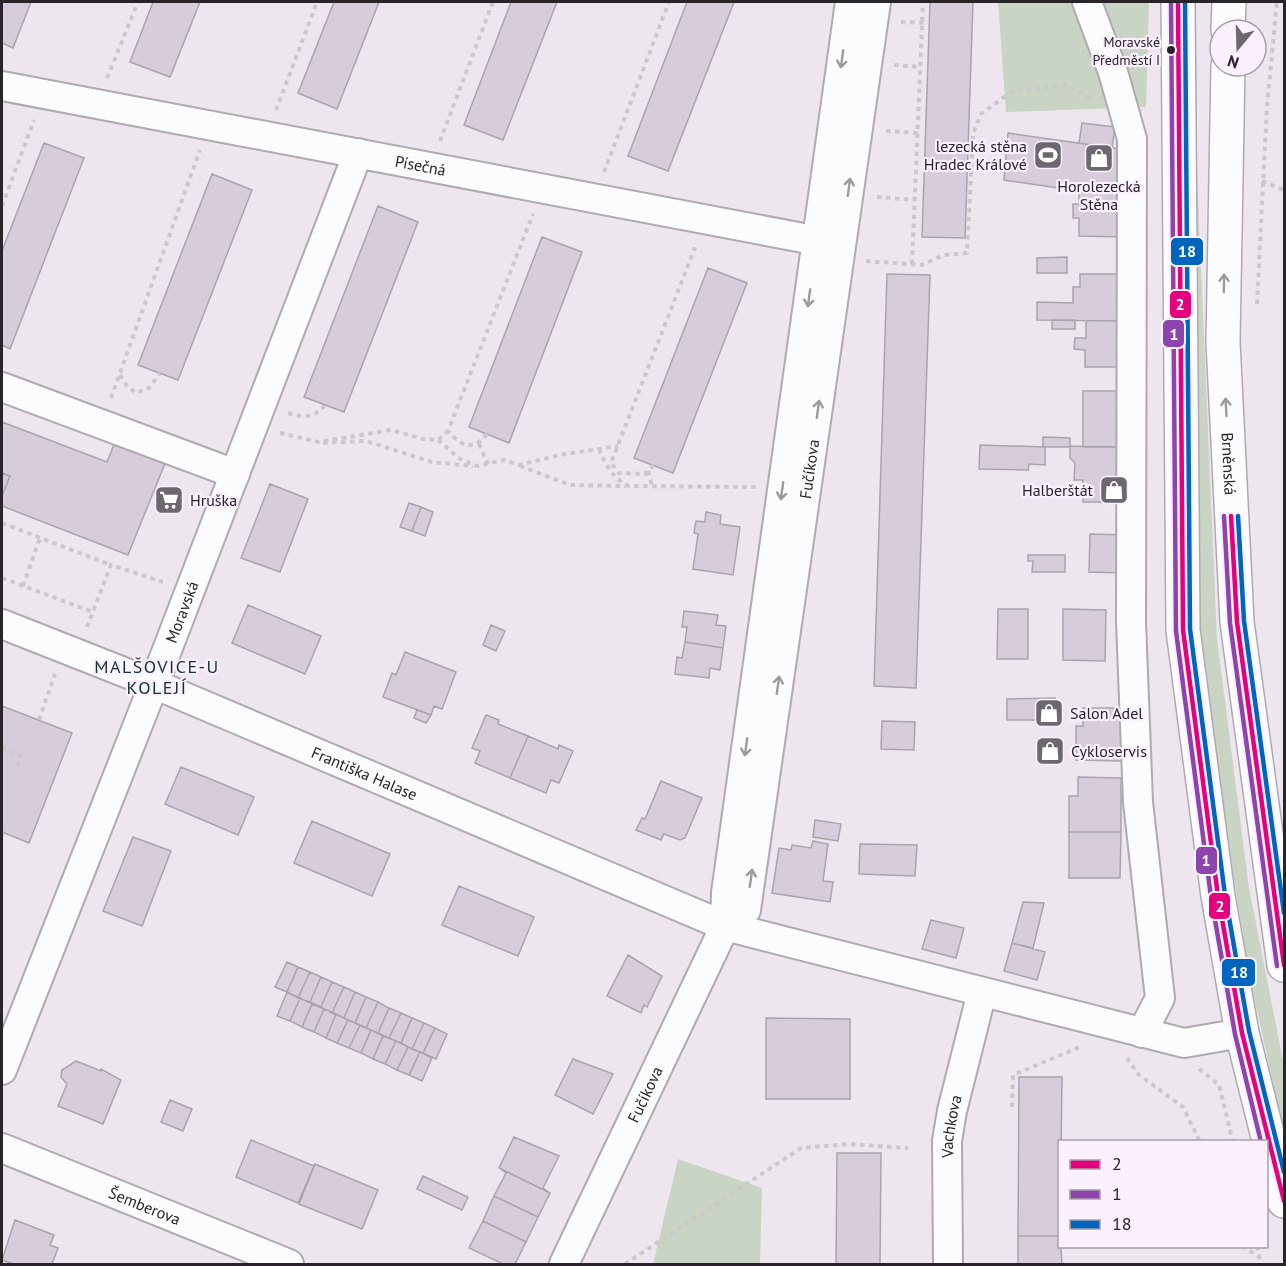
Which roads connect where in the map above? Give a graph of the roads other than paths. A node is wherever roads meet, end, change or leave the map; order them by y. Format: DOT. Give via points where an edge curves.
graph roads {
  1 [pos="850,2"];
  2 [pos="876,2"];
  3 [pos="1087,2"];
  4 [pos="1178,2"];
  5 [pos="1229,2"];
  6 [pos="1228,18"];
  7 [pos="1228,78"];
  8 [pos="2,86"];
  9 [pos="358,153"];
  10 [pos="832,248"];
  11 [pos="2,387"];
  12 [pos="235,474"];
  13 [pos="2,624"];
  14 [pos="154,684"];
  15 [pos="725,926"];
  16 [pos="1284,966"];
  17 [pos="982,992"];
  18 [pos="1142,1033"];
  19 [pos="1242,1033"];
  20 [pos="2,1070"];
  21 [pos="2,1148"];
  22 [pos="1284,1201"];
  23 [pos="289,1264"];
  24 [pos="564,1264"];
  25 [pos="948,1264"];
  1 -- 10 [label="street, Fučíkova, one-way"];
  10 -- 2 [label="street, Fučíkova, one-way" via="848,195"];
  3 -- 18 [label="street" via="1132,139 1131,622 1138,802 1160,998"];
  4 -- 19 [label="main road" via="1183,630 1218,896"];
  5 -- 6 [label="main road"];
  16 -- 7 [label="main road, Brněnská, one-way" via="1237,622 1223,342"];
  8 -- 9 [label="street, Písečná"];
  9 -- 10 [label="street, Písečná" via="706,219"];
  9 -- 12 [label="street, Moravská"];
  10 -- 15 [label="street, Fučíkova, one-way" via="782,487 726,893"];
  15 -- 10 [label="street, Fučíkova, one-way" via="746,910"];
  11 -- 12 [label="street"];
  12 -- 14 [label="street, Moravská"];
  13 -- 14 [label="street, Františka Halase"];
  14 -- 15 [label="street, Františka Halase"];
  14 -- 20 [label="street, Moravská"];
  15 -- 17 [label="street"];
  15 -- 24 [label="street, Fučíkova"];
  17 -- 18 [label="street"];
  17 -- 25 [label="street, Vachkova" via="948,1141"];
  18 -- 19 [label="street" via="1184,1043"];
  19 -- 22 [label="main road"];
  21 -- 23 [label="street, Šemberova"];
}
